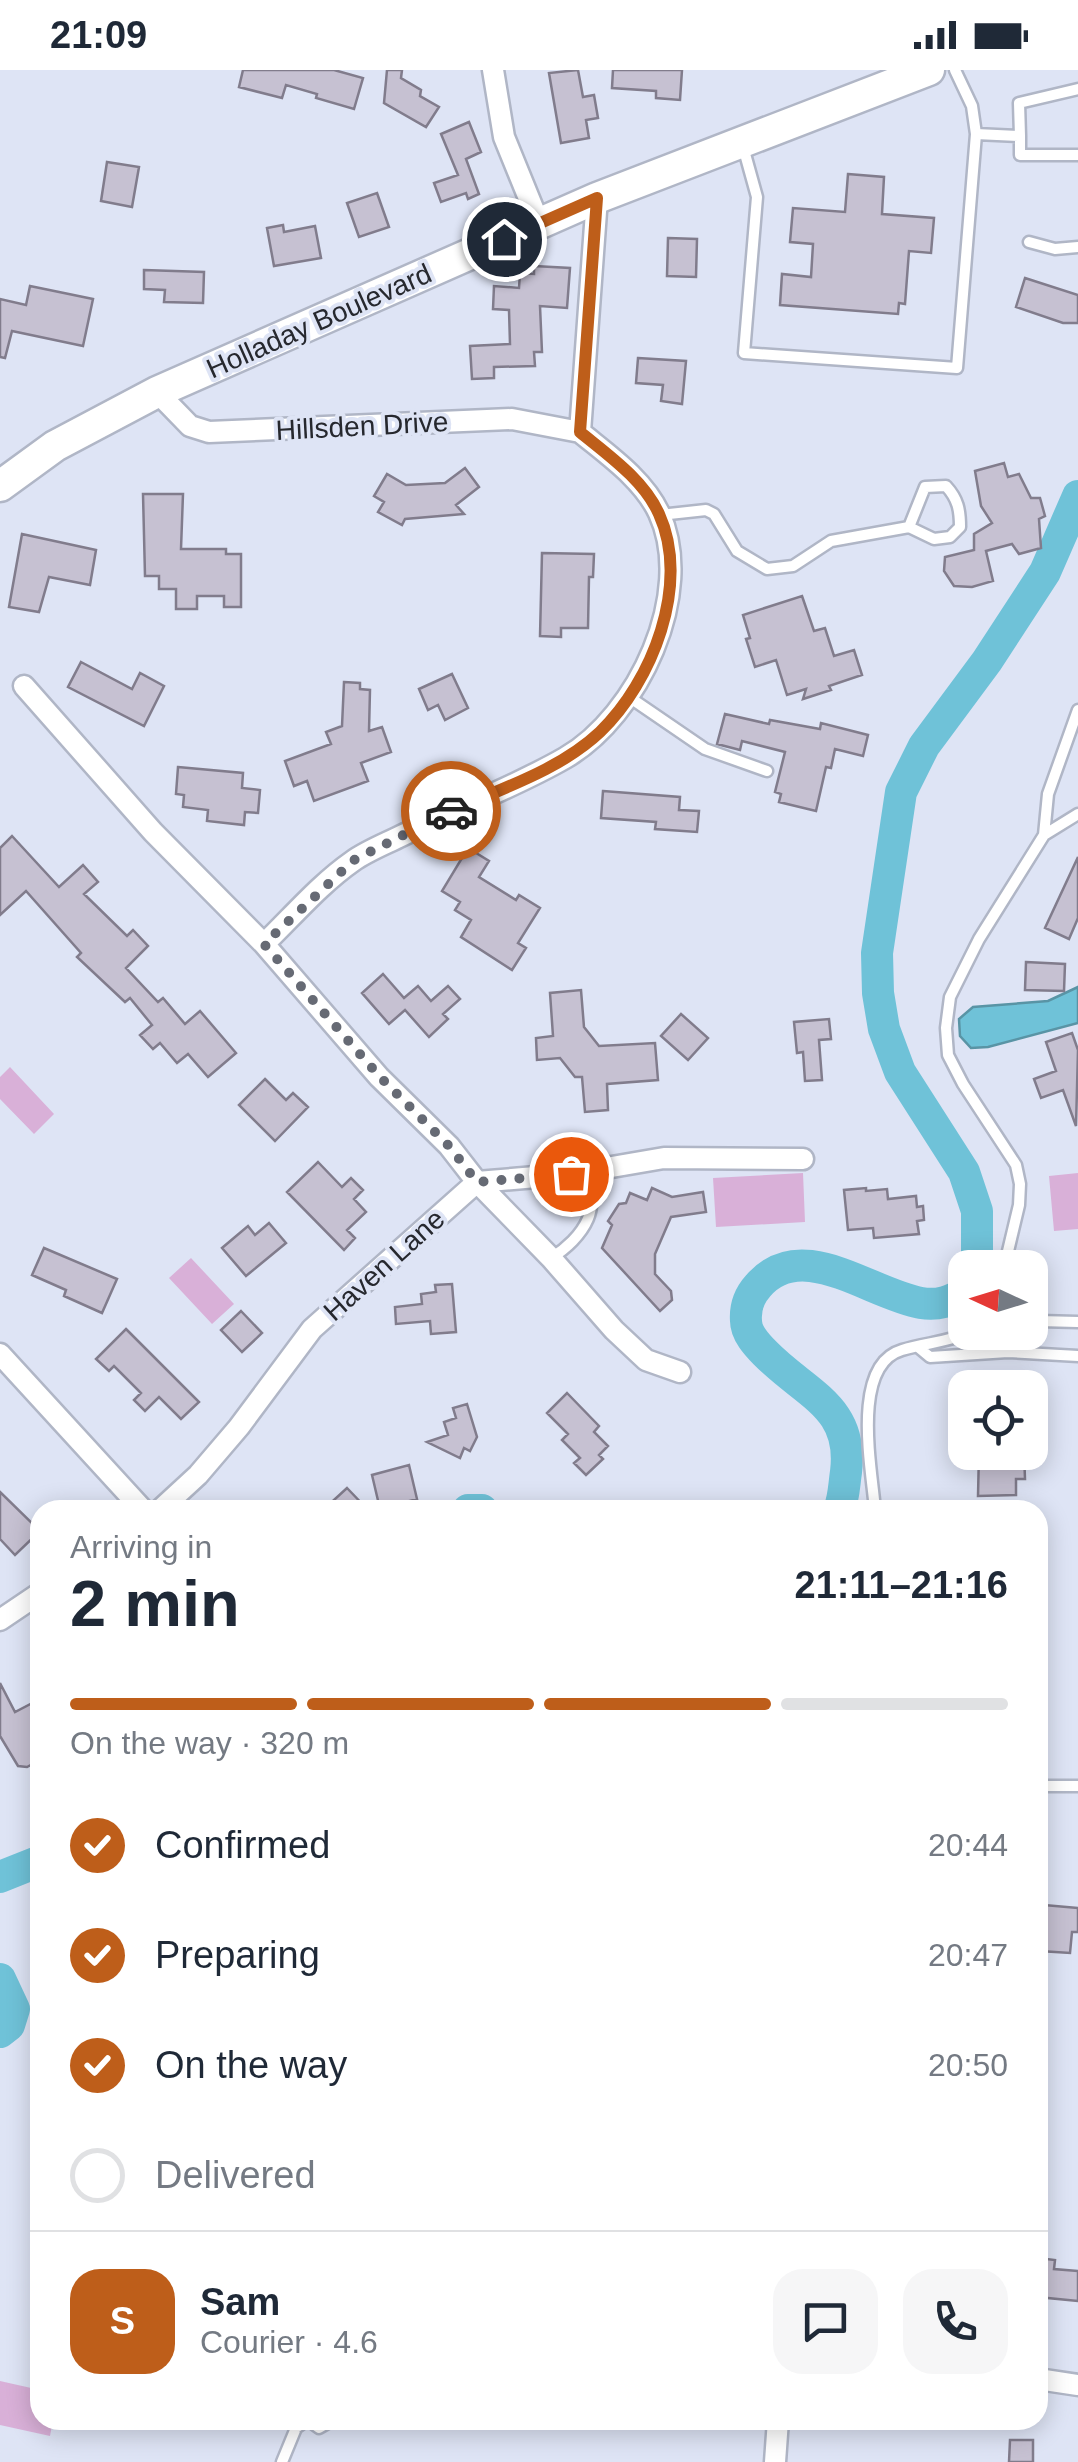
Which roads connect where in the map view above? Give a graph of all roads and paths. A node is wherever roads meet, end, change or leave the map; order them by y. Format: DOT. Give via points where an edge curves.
graph roads {
  1 [pos="493,70"];
  2 [pos="929,70"];
  3 [pos="955,70"];
  4 [pos="1078,90"];
  5 [pos="976,134"];
  6 [pos="1020,136"];
  7 [pos="742,142"];
  8 [pos="1078,155"];
  9 [pos="597,198"];
  10 [pos="539,224"];
  11 [pos="1030,242"];
  12 [pos="1078,247"];
  13 [pos="157,392"];
  14 [pos="580,432"];
  15 [pos="0,486"];
  16 [pos="660,514"];
  17 [pos="909,527"];
  18 [pos="24,686"];
  19 [pos="629,697"];
  20 [pos="1078,710"];
  21 [pos="767,771"];
  22 [pos="1078,814"];
  23 [pos="1044,835"];
  24 [pos="264,944"];
  25 [pos="804,1159"];
  26 [pos="571,1174"];
  27 [pos="477,1182"];
  28 [pos="1008,1250"];
  29 [pos="551,1258"];
  30 [pos="1048,1321"];
  31 [pos="1078,1322"];
  32 [pos="948,1339"];
  33 [pos="918,1348"];
  34 [pos="1008,1352"];
  35 [pos="0,1354"];
  36 [pos="1078,1356"];
  37 [pos="680,1372"];
  38 [pos="135,1500"];
  39 [pos="171,1500"];
  40 [pos="874,1500"];
  41 [pos="30,1600"];
  42 [pos="0,1620"];
  43 [pos="1048,1786"];
  44 [pos="1078,1786"];
  45 [pos="1048,2380"];
  46 [pos="1078,2385"];
  47 [pos="295,2430"];
  48 [pos="778,2430"];
  49 [pos="282,2462"];
  50 [pos="776,2462"];
  1 -- 10 [label="street" via="504,137"];
  2 -- 7 [label="main road, Holladay Boulevard"];
  3 -- 5 [label="lane"];
  4 -- 6 [label="lane" via="1020,103"];
  5 -- 6 [label="lane"];
  5 -- 7 [label="lane" via="957,368 744,353 758,197"];
  6 -- 8 [label="lane" via="1020,155"];
  7 -- 9 [label="main road, Holladay Boulevard"];
  9 -- 10 [label="main road, Holladay Boulevard"];
  9 -- 14 [label="street"];
  10 -- 13 [label="main road, Holladay Boulevard"];
  11 -- 12 [label="lane"];
  13 -- 14 [label="street, Hillsden Drive" via="190,426 209,432 512,419"];
  13 -- 15 [label="main road, Holladay Boulevard" via="64,440"];
  14 -- 16 [label="street, Hillsden Drive" via="624,469"];
  16 -- 17 [label="lane" via="714,514 738,551 767,569 793,566 832,541"];
  16 -- 19 [label="street, Hillsden Drive" via="671,577 664,619"];
  17 -- 17 [label="lane" via="950,537 960,528 955,496 946,486 925,486"];
  18 -- 24 [label="street"];
  19 -- 21 [label="lane" via="705,749"];
  19 -- 24 [label="street, Hillsden Drive" via="568,756 354,860"];
  20 -- 23 [label="lane" via="1048,794"];
  22 -- 23 [label="lane"];
  23 -- 28 [label="lane" via="978,938 950,997 946,1028 948,1054 963,1084 1016,1165 1019,1206"];
  24 -- 27 [label="street"];
  25 -- 26 [label="street" via="664,1158"];
  26 -- 27 [label="street"];
  26 -- 29 [label="lane" via="585,1183 589,1216 581,1234"];
  27 -- 29 [label="street"];
  27 -- 39 [label="street, Haven Lane" via="312,1330 239,1427"];
  29 -- 37 [label="street" via="646,1360"];
  30 -- 31 [label="lane"];
  32 -- 33 [label="lane"];
  33 -- 34 [label="lane" via="930,1357"];
  33 -- 40 [label="lane" via="898,1350 870,1384"];
  34 -- 36 [label="lane"];
  35 -- 38 [label="street"];
  41 -- 42 [label="street"];
  43 -- 44 [label="lane"];
  45 -- 46 [label="street"];
  47 -- 49 [label="lane"];
  48 -- 50 [label="street"];
}
